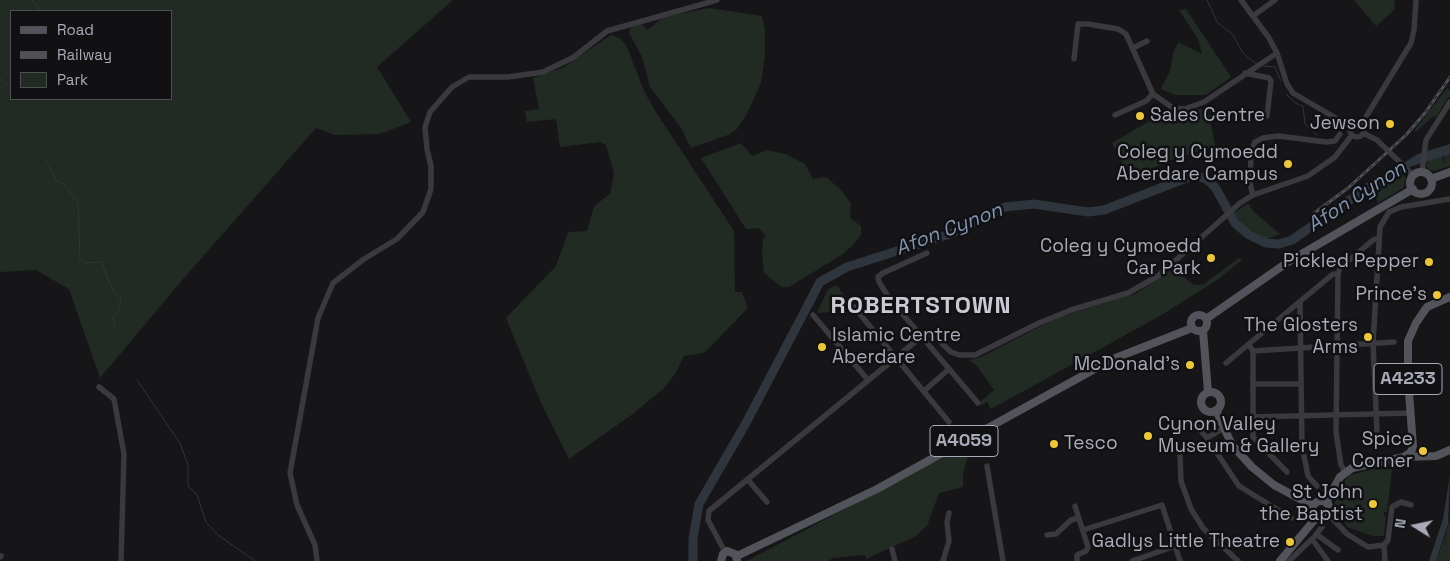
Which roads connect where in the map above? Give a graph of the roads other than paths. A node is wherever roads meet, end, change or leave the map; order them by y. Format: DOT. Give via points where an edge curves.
graph roads {
  1 [pos="717,0"];
  2 [pos="1241,0"];
  3 [pos="1275,0"];
  4 [pos="1416,0"];
  5 [pos="1253,16"];
  6 [pos="1147,41"];
  7 [pos="1133,48"];
  8 [pos="1277,52"];
  9 [pos="1074,59"];
  10 [pos="1245,73"];
  11 [pos="1153,94"];
  12 [pos="1450,102"];
  13 [pos="1115,114"];
  14 [pos="1267,116"];
  15 [pos="1360,124"];
  16 [pos="1351,127"];
  17 [pos="1363,133"];
  18 [pos="1340,134"];
  19 [pos="1352,135"];
  20 [pos="1422,172"];
  21 [pos="1450,172"];
  22 [pos="1414,176"];
  23 [pos="1431,179"];
  24 [pos="1413,189"];
  25 [pos="1253,196"];
  26 [pos="1450,199"];
  27 [pos="1379,238"];
  28 [pos="926,252"];
  29 [pos="1338,274"];
  30 [pos="1450,297"];
  31 [pos="1300,303"];
  32 [pos="854,307"];
  33 [pos="813,315"];
  34 [pos="1206,318"];
  35 [pos="1192,328"];
  36 [pos="1203,331"];
  37 [pos="921,336"];
  38 [pos="1394,342"];
  39 [pos="1373,343"];
  40 [pos="1249,345"];
  41 [pos="1337,345"];
  42 [pos="1301,348"];
  43 [pos="1253,351"];
  44 [pos="895,359"];
  45 [pos="1226,363"];
  46 [pos="949,369"];
  47 [pos="868,380"];
  48 [pos="1253,384"];
  49 [pos="1300,384"];
  50 [pos="99,387"];
  51 [pos="924,391"];
  52 [pos="1208,392"];
  53 [pos="978,403"];
  54 [pos="1216,410"];
  55 [pos="1410,413"];
  56 [pos="1376,414"];
  57 [pos="1336,415"];
  58 [pos="1253,417"];
  59 [pos="1301,417"];
  60 [pos="949,422"];
  61 [pos="1195,424"];
  62 [pos="1224,428"];
  63 [pos="1377,431"];
  64 [pos="1207,438"];
  65 [pos="1450,450"];
  66 [pos="1180,456"];
  67 [pos="1404,458"];
  68 [pos="987,466"];
  69 [pos="1287,472"];
  70 [pos="1345,472"];
  71 [pos="748,480"];
  72 [pos="1313,484"];
  73 [pos="767,502"];
  74 [pos="1326,502"];
  75 [pos="1411,505"];
  76 [pos="1075,506"];
  77 [pos="1313,506"];
  78 [pos="949,513"];
  79 [pos="1328,515"];
  80 [pos="1078,518"];
  81 [pos="1291,518"];
  82 [pos="1316,518"];
  83 [pos="1322,527"];
  84 [pos="1083,530"];
  85 [pos="1316,534"];
  86 [pos="1046,536"];
  87 [pos="1312,539"];
  88 [pos="1384,545"];
  89 [pos="1175,546"];
  90 [pos="892,549"];
  91 [pos="1338,550"];
  92 [pos="725,552"];
  93 [pos="737,559"];
  94 [pos="121,561"];
  95 [pos="317,561"];
  96 [pos="721,561"];
  97 [pos="895,561"];
  98 [pos="944,561"];
  99 [pos="1004,561"];
  100 [pos="1077,561"];
  101 [pos="1132,561"];
  102 [pos="1180,561"];
  103 [pos="1238,561"];
  104 [pos="1280,561"];
  105 [pos="1289,561"];
  106 [pos="1328,561"];
  107 [pos="1385,561"];
  1 -- 95 [label="street" via="606,31 574,57 543,72 508,77 468,77 452,87 430,112 425,127 431,189 424,212 397,240 364,259 333,283 318,318 290,473 297,505 315,545"];
  2 -- 5 [label="street"];
  3 -- 5 [label="street"];
  4 -- 15 [label="street" via="1411,43"];
  5 -- 8 [label="street"];
  6 -- 7 [label="street"];
  7 -- 9 [label="street" via="1126,34 1118,29 1078,24"];
  7 -- 11 [label="street"];
  8 -- 10 [label="street"];
  8 -- 16 [label="street" via="1293,93"];
  10 -- 11 [label="street" via="1204,102 1185,109 1173,108"];
  10 -- 14 [label="street" via="1271,81"];
  11 -- 13 [label="street" via="1146,101"];
  12 -- 20 [label="street" via="1428,135"];
  15 -- 16 [label="street"];
  15 -- 17 [label="street"];
  16 -- 19 [label="street"];
  17 -- 19 [label="street" via="1358,137"];
  17 -- 22 [label="street" via="1377,140"];
  18 -- 25 [label="street" via="1335,141 1326,142 1278,136 1255,142 1251,152"];
  19 -- 25 [label="street" via="1335,157 1308,176"];
  20 -- 22 [label="main road"];
  20 -- 23 [label="main road"];
  21 -- 23 [label="main road"];
  22 -- 24 [label="main road"];
  23 -- 24 [label="main road" via="1430,189 1425,193"];
  24 -- 34 [label="main road" via="1288,262"];
  25 -- 37 [label="street" via="1233,208 1175,262 1141,287 1115,298 1038,323 975,355 951,352 932,334"];
  26 -- 27 [label="street" via="1388,212"];
  27 -- 29 [label="street" via="1372,240 1340,268"];
  27 -- 39 [label="street"];
  28 -- 37 [label="street" via="878,277 889,298"];
  29 -- 31 [label="street" via="1333,274"];
  29 -- 41 [label="street"];
  30 -- 55 [label="main road, A4233" via="1432,303 1423,312 1408,341"];
  31 -- 40 [label="street"];
  31 -- 42 [label="street"];
  32 -- 44 [label="street"];
  33 -- 47 [label="street"];
  34 -- 35 [label="main road" via="1196,316 1191,322"];
  34 -- 36 [label="main road" via="1208,324"];
  35 -- 36 [label="main road"];
  35 -- 93 [label="main road, A4059" via="1113,359 876,489"];
  36 -- 52 [label="main road"];
  37 -- 44 [label="street"];
  37 -- 46 [label="street"];
  38 -- 39 [label="street"];
  39 -- 41 [label="street"];
  39 -- 56 [label="street"];
  40 -- 43 [label="street"];
  40 -- 45 [label="street"];
  41 -- 42 [label="street"];
  41 -- 57 [label="street"];
  42 -- 43 [label="street"];
  42 -- 49 [label="street"];
  43 -- 48 [label="street"];
  44 -- 47 [label="street"];
  44 -- 51 [label="street"];
  46 -- 51 [label="street"];
  46 -- 53 [label="street"];
  47 -- 71 [label="street"];
  48 -- 49 [label="street"];
  48 -- 58 [label="street"];
  49 -- 59 [label="street"];
  50 -- 94 [label="street" via="114,399 124,454"];
  51 -- 60 [label="street"];
  52 -- 54 [label="main road" via="1214,392 1220,399"];
  52 -- 54 [label="main road" via="1203,396 1202,406 1210,411"];
  54 -- 62 [label="main road"];
  55 -- 56 [label="street"];
  55 -- 67 [label="main road, A4233" via="1414,446"];
  56 -- 57 [label="street"];
  56 -- 63 [label="street"];
  57 -- 59 [label="street"];
  57 -- 70 [label="street" via="1336,439"];
  58 -- 59 [label="street"];
  58 -- 69 [label="street" via="1254,440"];
  59 -- 72 [label="street" via="1302,446"];
  61 -- 64 [label="street"];
  62 -- 64 [label="street"];
  62 -- 77 [label="main road" via="1232,445 1252,467 1274,485"];
  64 -- 81 [label="street" via="1239,486"];
  65 -- 67 [label="main road" via="1436,456"];
  66 -- 103 [label="street" via="1181,481 1191,509 1203,528"];
  67 -- 70 [label="main road" via="1358,466"];
  68 -- 99 [label="street"];
  70 -- 74 [label="main road" via="1335,483"];
  71 -- 73 [label="street"];
  71 -- 92 [label="street" via="709,511 708,520"];
  74 -- 77 [label="main road"];
  74 -- 79 [label="main road" via="1330,509"];
  75 -- 88 [label="street" via="1401,502 1392,507 1388,540"];
  76 -- 80 [label="street"];
  77 -- 82 [label="main road" via="1312,513"];
  78 -- 98 [label="street" via="949,541"];
  79 -- 82 [label="main road" via="1323,519"];
  79 -- 88 [label="street" via="1347,534 1368,546"];
  80 -- 84 [label="street"];
  80 -- 86 [label="street" via="1056,534"];
  82 -- 104 [label="main road"];
  83 -- 85 [label="street"];
  84 -- 89 [label="street" via="1162,505"];
  84 -- 100 [label="street" via="1088,548 1077,555"];
  85 -- 87 [label="street"];
  85 -- 91 [label="street"];
  87 -- 105 [label="street"];
  87 -- 106 [label="street"];
  88 -- 107 [label="street"];
  89 -- 101 [label="street"];
  89 -- 102 [label="street"];
  90 -- 97 [label="street"];
  92 -- 93 [label="main road" via="733,552"];
  92 -- 96 [label="main road"];
}
